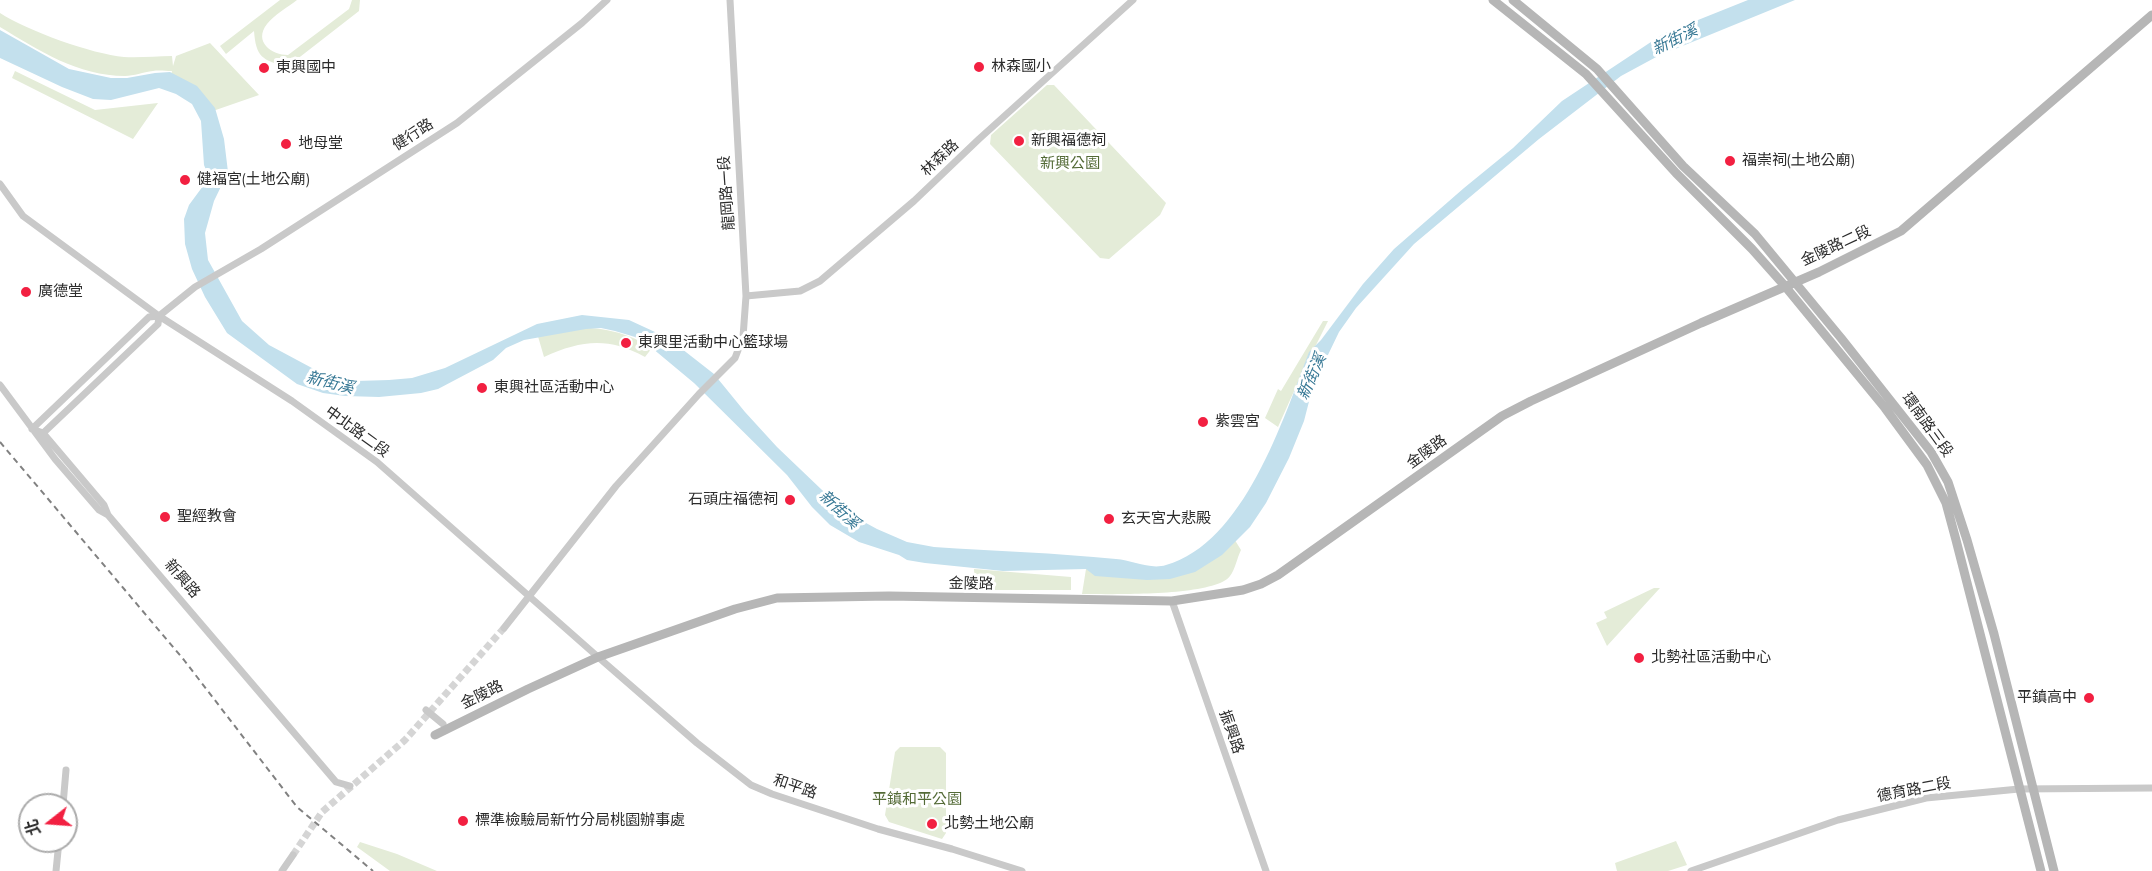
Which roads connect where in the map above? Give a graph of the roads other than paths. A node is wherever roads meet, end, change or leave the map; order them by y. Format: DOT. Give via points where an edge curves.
graph roads {
  1 [pos="607,0"];
  2 [pos="730,0"];
  3 [pos="1133,0"];
  4 [pos="1493,0"];
  5 [pos="1513,0"];
  6 [pos="2152,15"];
  7 [pos="0,184"];
  8 [pos="1795,281"];
  9 [pos="1784,285"];
  10 [pos="746,297"];
  11 [pos="159,316"];
  12 [pos="0,385"];
  13 [pos="32,429"];
  14 [pos="1483,429"];
  15 [pos="41,435"];
  16 [pos="108,515"];
  17 [pos="529,596"];
  18 [pos="1172,601"];
  19 [pos="504,628"];
  20 [pos="598,657"];
  21 [pos="426,710"];
  22 [pos="443,724"];
  23 [pos="435,735"];
  24 [pos="66,770"];
  25 [pos="350,786"];
  26 [pos="2032,788"];
  27 [pos="2152,788"];
  28 [pos="2019,789"];
  29 [pos="64,793"];
  30 [pos="58,853"];
  31 [pos="293,855"];
  32 [pos="56,871"];
  33 [pos="282,871"];
  34 [pos="1022,871"];
  35 [pos="1266,871"];
  36 [pos="1691,871"];
  37 [pos="2041,871"];
  38 [pos="2054,871"];
  1 -- 11 [label="street, 健行路" via="457,123 198,286"];
  2 -- 10 [label="street, 龍岡路一段"];
  3 -- 10 [label="street, 林森路" via="914,201 820,281 800,291"];
  4 -- 9 [label="main road, 環南路三段" via="1586,74"];
  5 -- 8 [label="main road, 環南路三段" via="1597,69 1683,166 1755,234"];
  6 -- 8 [label="main road, 金陵路二段" via="1901,231"];
  7 -- 11 [label="street, 中北路二段" via="23,216"];
  8 -- 9 [label="main road, 金陵路二段"];
  8 -- 26 [label="main road, 環南路三段" via="1931,452 1948,482 1994,634"];
  9 -- 14 [label="main road, 金陵路二段" via="1531,401"];
  9 -- 28 [label="main road, 環南路三段" via="1885,408 1938,484 1959,551"];
  10 -- 17 [label="street, 龍岡路一段" via="743,337 735,358 616,486"];
  11 -- 13 [label="street" via="149,317 133,331"];
  11 -- 15 [label="street" via="158,324"];
  11 -- 17 [label="street, 中北路二段" via="292,401 377,462"];
  12 -- 13 [label="street"];
  13 -- 15 [label="street"];
  14 -- 18 [label="main road, 金陵路" via="1261,584"];
  15 -- 16 [label="street, 新興路"];
  15 -- 16 [label="street" via="99,510"];
  16 -- 25 [label="street, 新興路" via="336,782"];
  17 -- 19 [label="street"];
  17 -- 20 [label="street, 中北路二段"];
  18 -- 20 [label="main road, 金陵路" via="777,598"];
  18 -- 35 [label="street, 振興路"];
  20 -- 23 [label="main road, 金陵路"];
  20 -- 34 [label="street, 和平路" via="751,785 878,829"];
  21 -- 22 [label="street"];
  24 -- 29 [label="street"];
  26 -- 27 [label="street, 德育路二段"];
  26 -- 28 [label="street, 德育路二段"];
  26 -- 38 [label="main road, 環南路三段"];
  28 -- 36 [label="street, 德育路二段" via="1926,798 1838,820"];
  28 -- 37 [label="main road, 環南路三段"];
  30 -- 32 [label="street"];
  31 -- 33 [label="street"];
}
